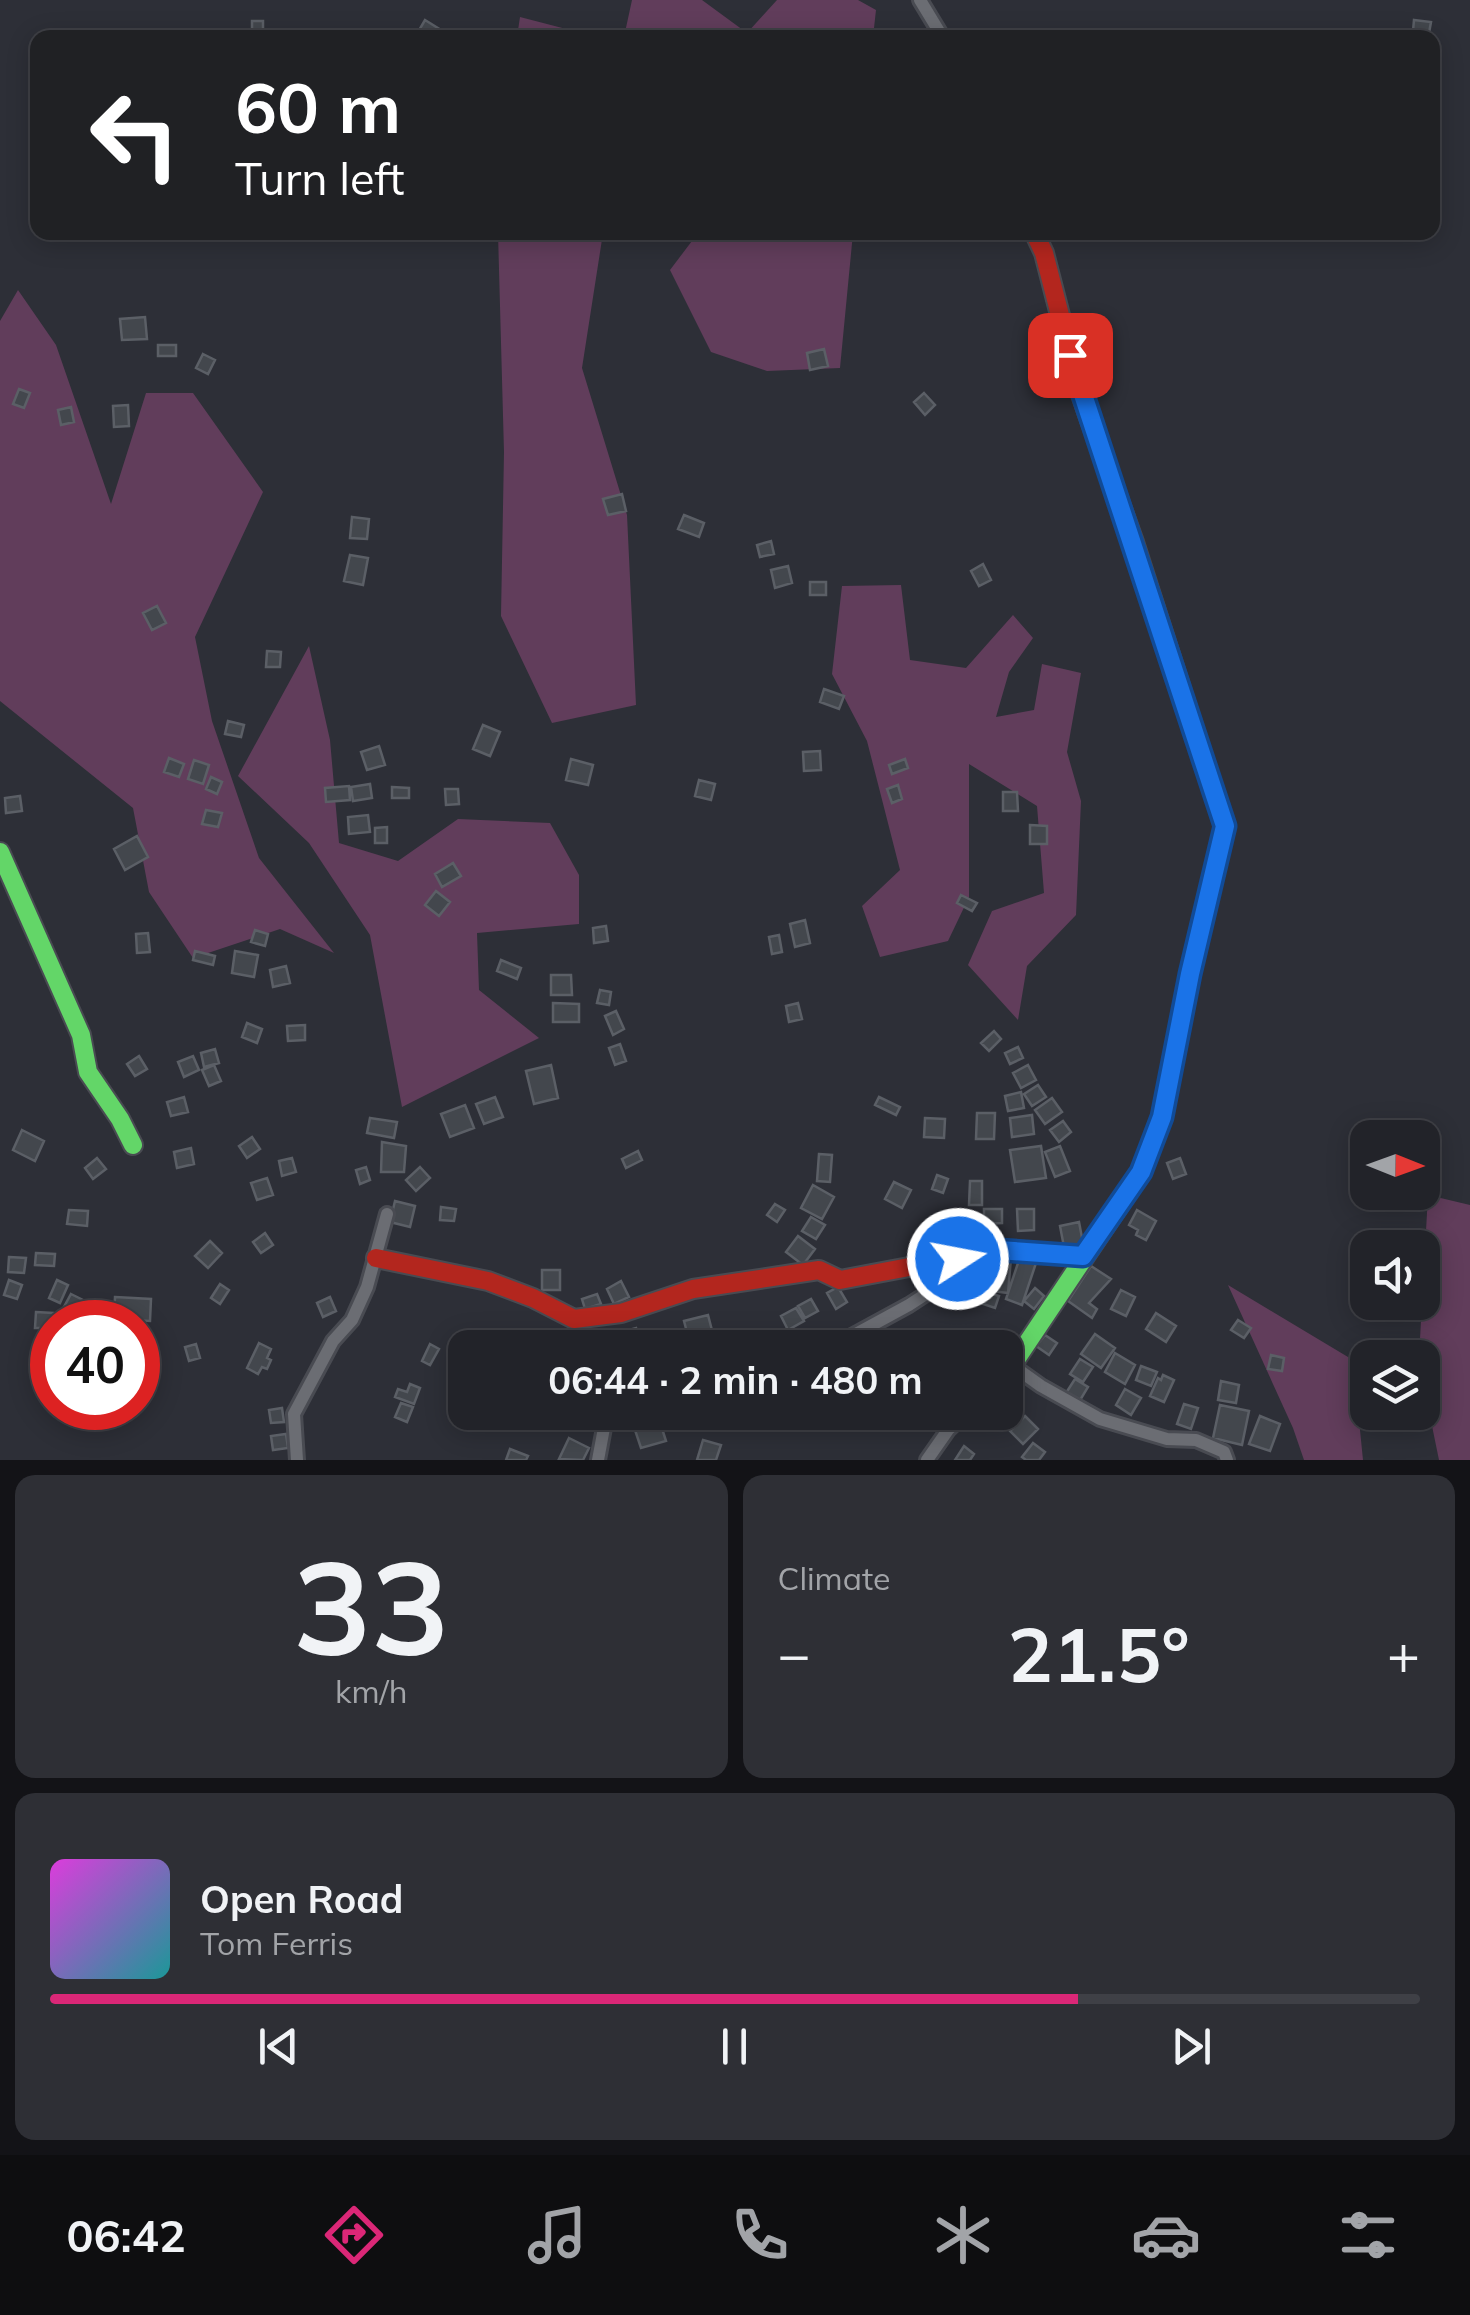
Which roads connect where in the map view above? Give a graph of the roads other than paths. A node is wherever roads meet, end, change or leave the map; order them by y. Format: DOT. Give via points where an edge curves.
graph roads {
  1 [pos="920,0"];
  2 [pos="938,30"];
  3 [pos="1038,240"];
  4 [pos="0,852"];
  5 [pos="133,1145"];
  6 [pos="387,1214"];
  7 [pos="1083,1256"];
  8 [pos="376,1258"];
  9 [pos="958,1259"];
  10 [pos="863,1330"];
  11 [pos="1023,1349"];
  12 [pos="1023,1378"];
  13 [pos="604,1430"];
  14 [pos="948,1430"];
  15 [pos="297,1460"];
  16 [pos="598,1460"];
  17 [pos="927,1460"];
  18 [pos="1226,1460"];
  1 -- 2 [label="street"];
  3 -- 7 [label="street" via="1079,389 1225,826 1162,1117 1141,1172"];
  4 -- 5 [label="street" via="81,1036 88,1072"];
  6 -- 8 [label="street"];
  7 -- 9 [label="street" via="999,1250"];
  7 -- 11 [label="street"];
  8 -- 9 [label="street" via="488,1281 574,1319 621,1313 693,1289 819,1270 840,1280"];
  8 -- 15 [label="street" via="352,1320 333,1341 294,1414"];
  9 -- 10 [label="street" via="952,1277"];
  12 -- 18 [label="street" via="1100,1418 1196,1440 1224,1452"];
  13 -- 16 [label="street"];
  14 -- 17 [label="street"];
}
